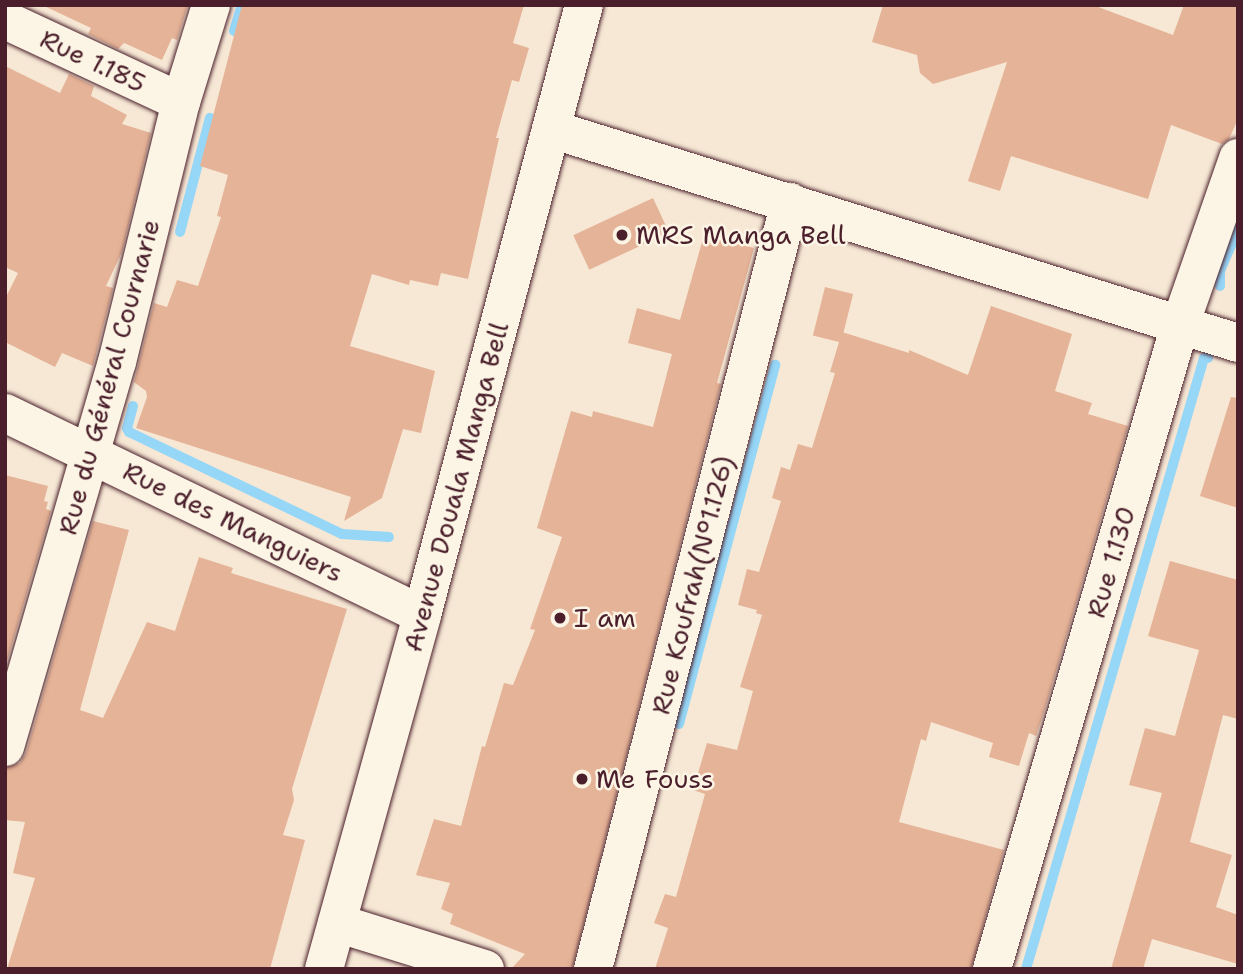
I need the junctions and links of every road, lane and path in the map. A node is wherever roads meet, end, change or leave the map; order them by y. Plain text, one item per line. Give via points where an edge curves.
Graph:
1 (211, 5) edge
2 (584, 5) edge
3 (5, 20) edge
4 (181, 102) junction
5 (551, 129) junction
6 (1238, 158) edge
7 (790, 202) junction
8 (1181, 325) junction
9 (1238, 343) edge
10 (5, 412) edge
11 (89, 452) junction
12 (422, 615) junction
13 (5, 747) edge
14 (337, 923) junction
15 (324, 969) edge
16 (485, 969) edge
17 (593, 969) edge
18 (992, 969) edge

1 - 4 street, Rue du Général Cournarie
2 - 5 street, Avenue Douala Manga Bell
3 - 4 street, Rue 1.185
4 - 11 street, Rue du Général Cournarie via 117,362
5 - 7 street
5 - 12 street, Avenue Douala Manga Bell
6 - 8 street, Rue 1.130
7 - 8 street
7 - 17 street, Rue Koufrah(N°1.126)
8 - 9 street
8 - 18 street, Rue 1.130
10 - 11 street, Rue des Manguiers
11 - 12 street, Rue des Manguiers
11 - 13 street, Rue du Général Cournarie
12 - 14 street, Avenue Douala Manga Bell
14 - 15 street, Avenue Douala Manga Bell
14 - 16 street

